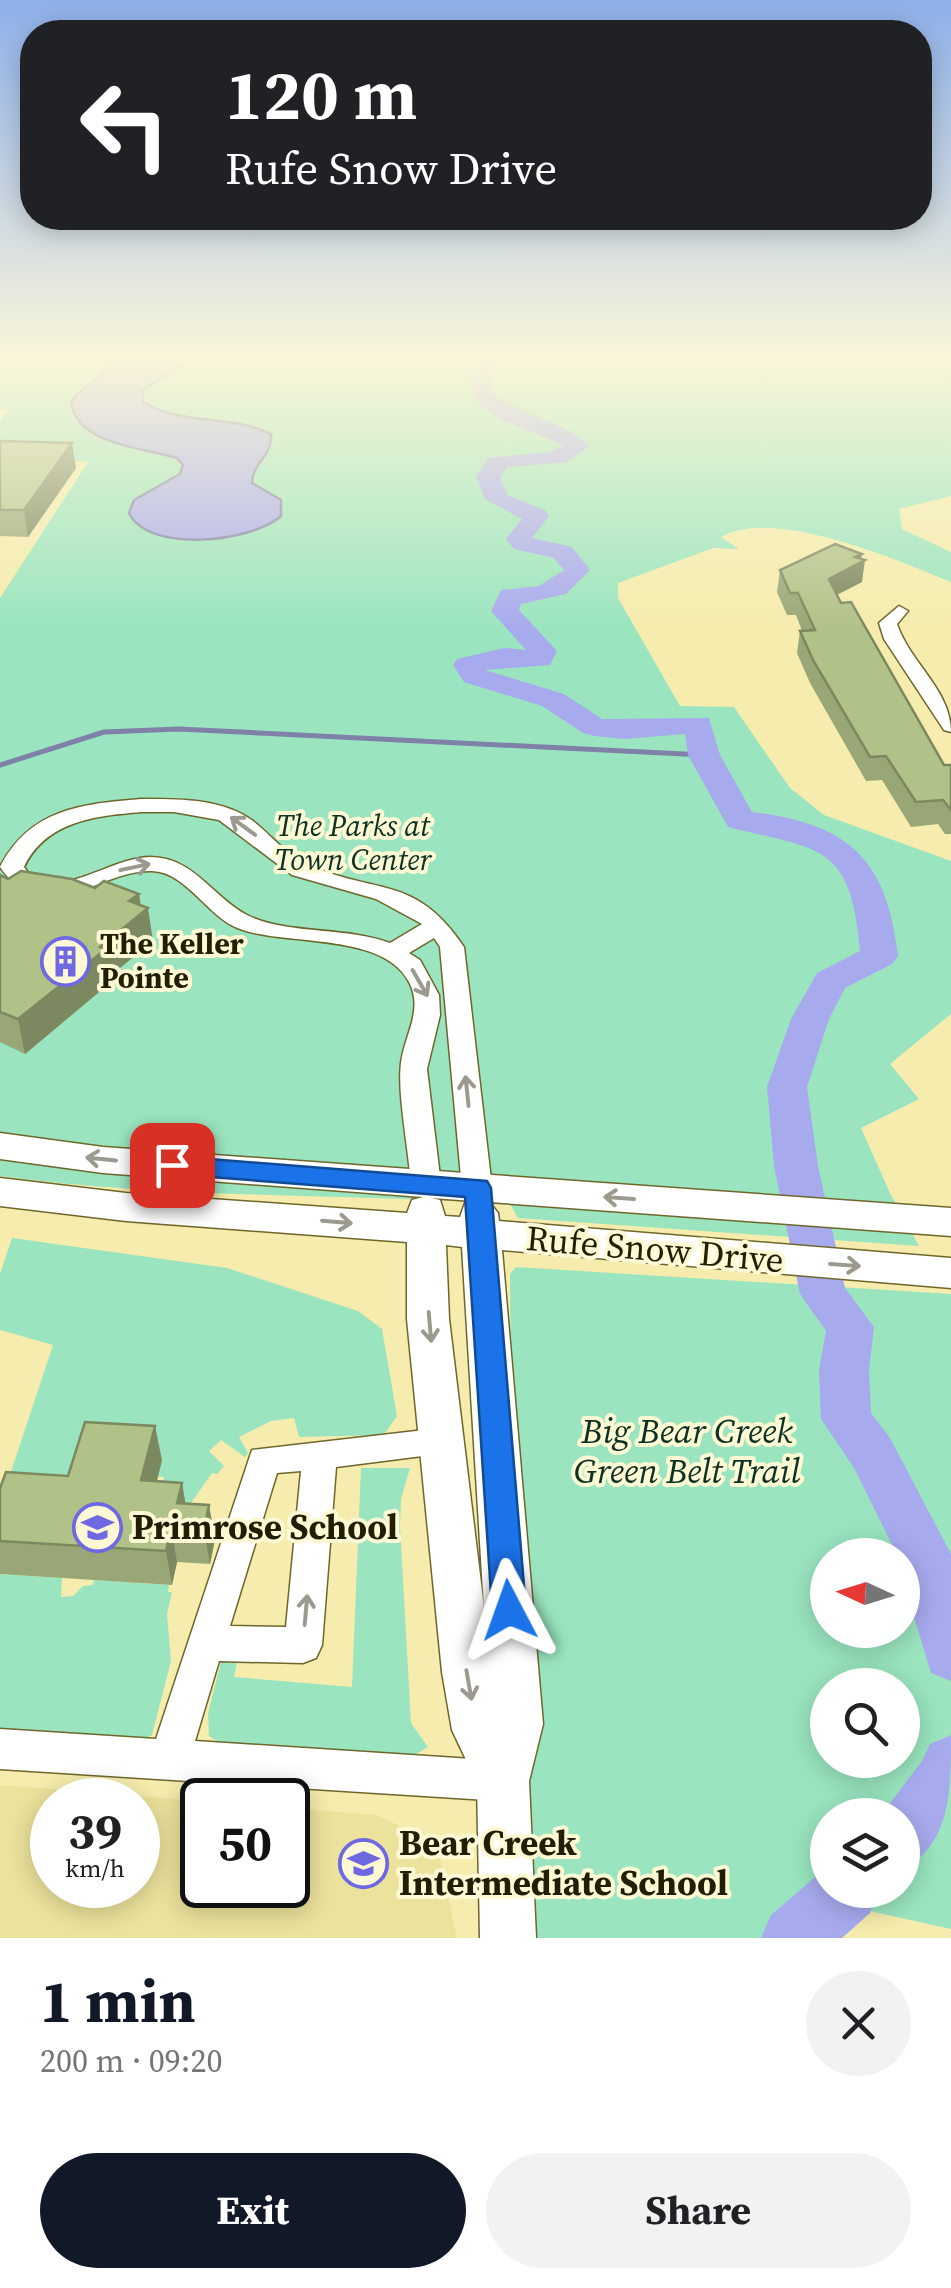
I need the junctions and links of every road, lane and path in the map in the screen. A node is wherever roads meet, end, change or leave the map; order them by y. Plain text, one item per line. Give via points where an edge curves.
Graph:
1 (899, 611) dead end
2 (940, 693) edge
3 (951, 726) edge
4 (438, 925) junction
5 (390, 953) junction
6 (0, 1146) edge
7 (477, 1188) junction
8 (0, 1192) edge
9 (426, 1208) junction
10 (951, 1222) edge
11 (480, 1234) junction
12 (951, 1273) edge
13 (442, 1442) junction
14 (320, 1455) junction
15 (206, 1643) junction
16 (0, 1749) edge
17 (169, 1760) junction
18 (503, 1782) junction
19 (508, 1938) edge

1 - 2 street via 888,623 893,639
2 - 3 street
4 - 5 street
4 -> 5 street via 397,896 300,870 240,821 191,807 95,810 48,828 14,858 12,867 24,883 55,889 94,884 140,865 167,865 192,879 220,910 248,924 339,937
7 -> 4 street via 454,955
5 -> 9 street via 422,980 428,999 426,1032 413,1066
9 -> 6 main road, Rufe Snow Drive
7 - 9 main road, Rufe Snow Drive
10 -> 7 main road, Rufe Snow Drive
7 - 11 main road
8 -> 9 main road, Rufe Snow Drive via 126,1208
9 - 11 main road, Rufe Snow Drive
9 -> 13 main road via 428,1319
11 -> 12 main road, Rufe Snow Drive
11 - 18 main road via 518,1724
13 - 14 street
13 -> 18 main road via 467,1672 478,1730
14 - 15 street via 264,1460
15 -> 14 street via 304,1645
15 - 17 street
16 - 17 street
17 - 18 street
18 - 19 main road

